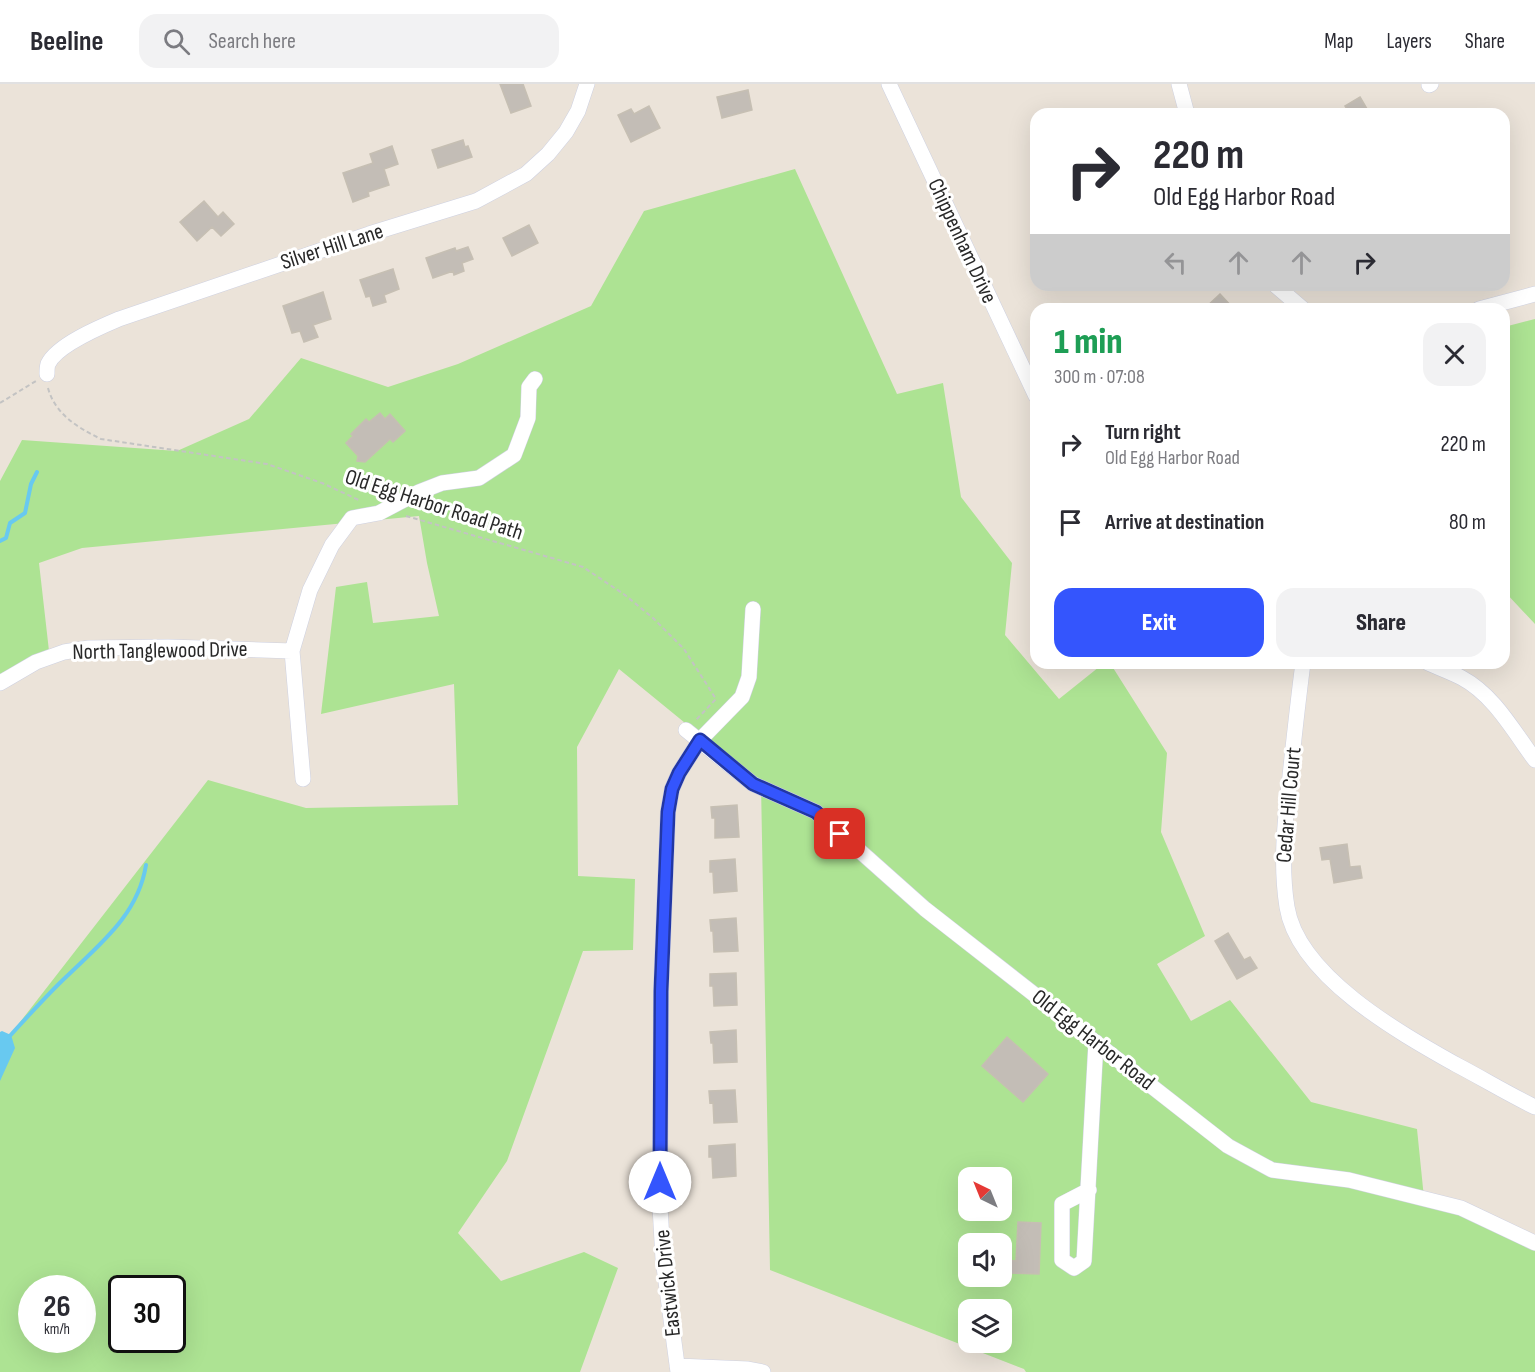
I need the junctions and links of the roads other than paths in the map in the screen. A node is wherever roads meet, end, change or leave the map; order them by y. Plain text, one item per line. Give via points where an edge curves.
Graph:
1 (587, 84) edge
2 (889, 84) edge
3 (1179, 84) edge
4 (1185, 108) edge
5 (1282, 291) edge
6 (1535, 294) edge
7 (1296, 303) edge
8 (1501, 303) edge
9 (47, 374) road end
10 (535, 379) dead end
11 (1030, 383) edge
12 (753, 609) dead end
13 (292, 651) junction
14 (1302, 669) edge
15 (1442, 669) edge
16 (0, 683) edge
17 (686, 730) road end
18 (700, 740) junction
19 (1535, 760) edge
20 (303, 779) dead end
21 (1096, 1042) junction
22 (1535, 1107) edge
23 (1089, 1190) dead end
24 (1535, 1243) edge
25 (678, 1369) edge
26 (763, 1372) edge

1 - 9 street, Silver Hill Lane via 578,111 548,154 526,174 486,196 118,319 81,336 60,352 48,364
2 - 11 street, Chippenham Drive
3 - 4 street
5 - 7 street
6 - 8 street
10 - 13 street via 529,387 528,417 514,455 479,478 442,483 386,510 352,518 332,545 310,590
12 - 18 street, Eastwick Drive via 750,677 742,696
13 - 16 street, North Tanglewood Drive via 89,648 36,662
13 - 20 street
14 - 22 street, Cedar Hill Court via 1282,858 1287,909 1295,932 1332,980 1367,1011
15 - 19 street via 1481,692
17 - 18 street, Old Egg Harbor Road
18 - 21 street, Old Egg Harbor Road via 753,784 816,812 925,909
18 - 25 street, Eastwick Drive via 672,789 667,823 661,991 660,1206
21 - 23 street
21 - 24 street, Old Egg Harbor Road via 1228,1146 1272,1170 1349,1180 1461,1208
25 - 26 street

